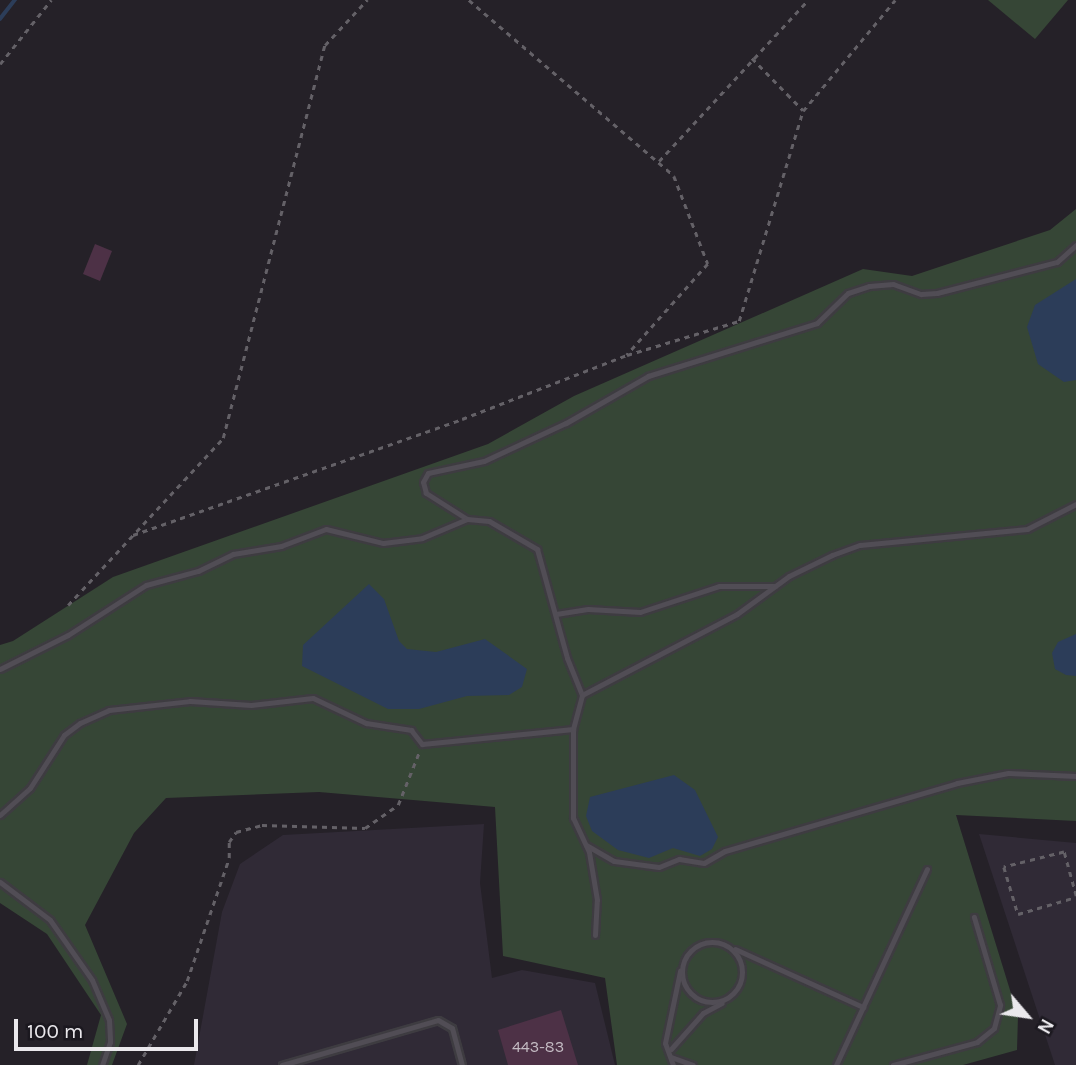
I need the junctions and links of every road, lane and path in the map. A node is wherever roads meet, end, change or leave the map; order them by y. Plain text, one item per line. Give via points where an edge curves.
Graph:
1 (51, 0) edge
2 (367, 0) edge
3 (469, 0) edge
4 (807, 0) edge
5 (894, 0) edge
6 (751, 58) junction
7 (0, 64) edge
8 (803, 111) junction
9 (659, 161) junction
10 (1076, 245) edge
11 (627, 355) junction
12 (1076, 504) edge
13 (467, 519) junction
14 (133, 535) junction
15 (776, 586) junction
16 (68, 605) dead end
17 (556, 614) junction
18 (0, 669) edge
19 (582, 695) junction
20 (573, 729) junction
21 (422, 744) junction
22 (1076, 776) edge
23 (0, 815) edge
24 (583, 844) junction
25 (928, 869) dead end
26 (0, 882) edge
27 (1076, 896) edge
28 (974, 918) dead end
29 (595, 935) dead end
30 (730, 947) junction
31 (682, 966) junction
32 (727, 999) junction
33 (863, 1007) junction
34 (671, 1049) junction
35 (671, 1058) junction
36 (102, 1065) edge
37 (138, 1065) edge
38 (282, 1065) edge
39 (462, 1065) edge
40 (673, 1065) edge
41 (693, 1065) edge
42 (836, 1065) edge
43 (893, 1065) edge

1 - 7 path
2 - 14 path via 325,45 223,438
3 - 9 path
4 - 6 path
5 - 8 path
6 - 8 path
6 - 9 path
8 - 11 path via 739,321
9 - 11 path via 674,176 708,264
10 - 13 lane via 1057,262 937,293 921,294 893,284 848,293 817,323 648,376 566,423 484,461 428,473 426,493
11 - 14 path via 462,419
12 - 15 lane via 1027,529 859,545
13 - 17 lane via 489,521 537,549
13 - 18 lane via 422,537 383,543 326,529 281,546 233,554 198,571 145,585 68,635
14 - 16 path
15 - 17 lane via 719,586 640,612 588,609
15 - 19 lane via 737,614
17 - 19 lane
19 - 20 lane
20 - 21 lane
20 - 24 lane via 573,818
21 - 23 lane via 411,730 366,723 313,698 251,705 190,701 109,710 65,735 30,788
21 - 37 path via 398,805 365,828 262,825 236,832 229,842 229,858 187,981
22 - 24 lane via 1008,773 957,783 725,851 704,863 679,859 659,867 614,861
24 - 29 lane via 597,900
25 - 33 lane
26 - 36 lane via 50,920 92,980 110,1020 110,1042
27 - 27 path via 1065,852 1004,867 1018,914
28 - 43 lane via 1000,1005 994,1028 977,1042
30 - 31 lane via 701,944
30 - 32 lane via 743,975
30 - 33 lane
31 - 32 lane via 685,986 698,1000
31 - 34 lane via 665,1044
32 - 34 lane via 703,1013
33 - 42 lane
34 - 35 lane
35 - 40 lane
35 - 41 lane
38 - 39 lane via 438,1020 452,1028

